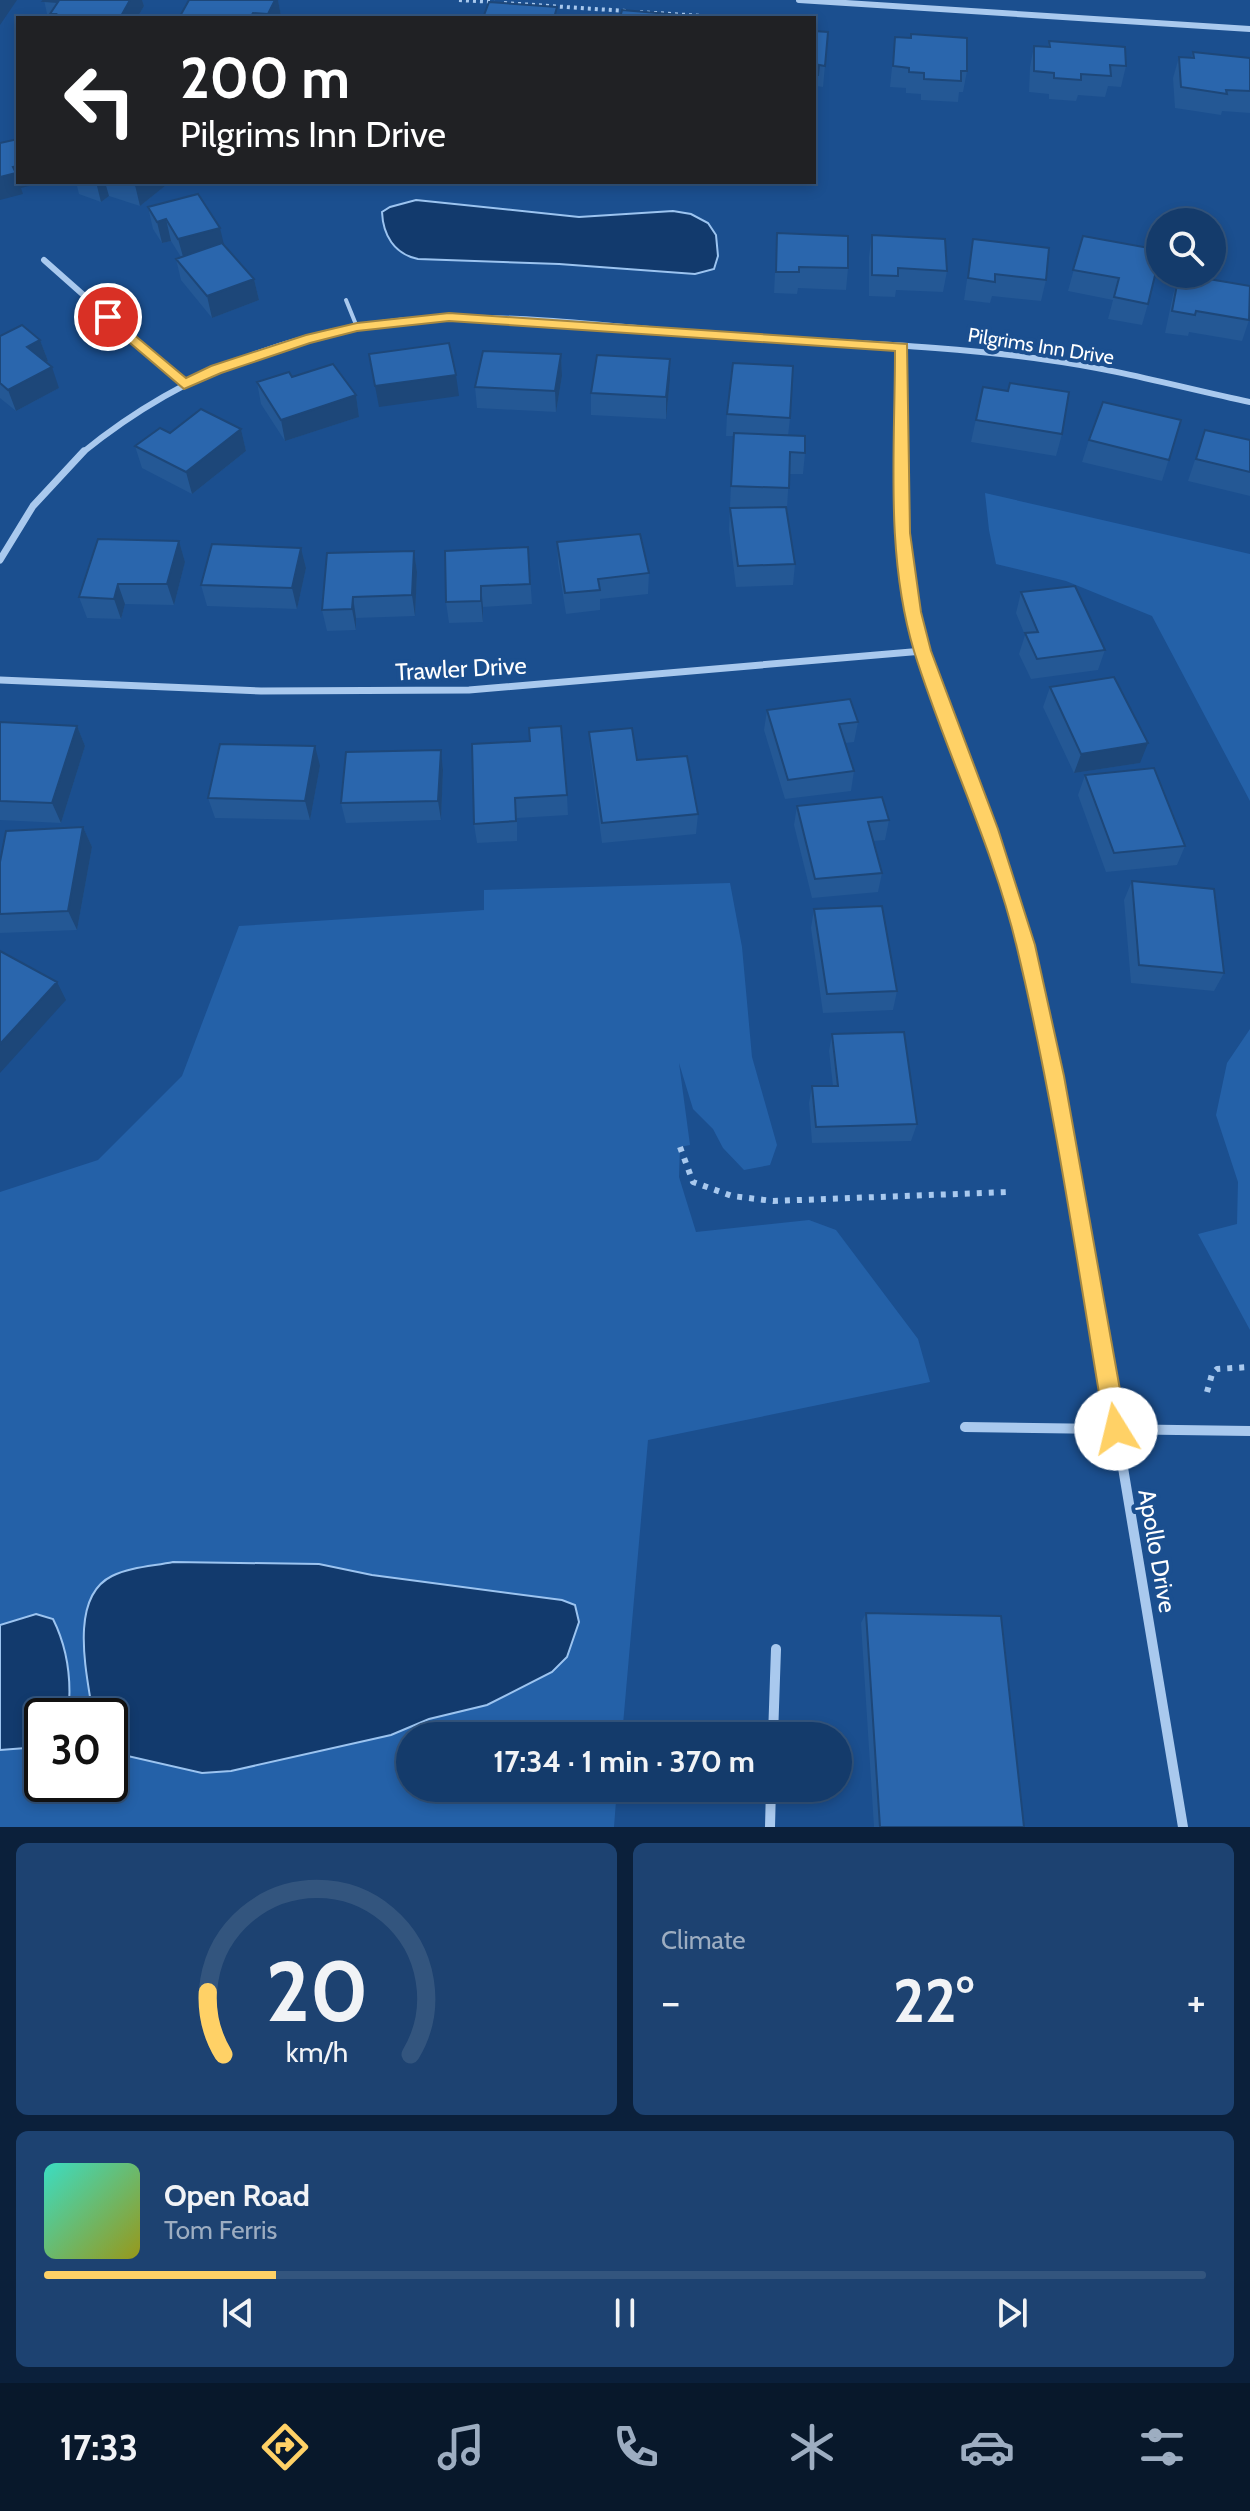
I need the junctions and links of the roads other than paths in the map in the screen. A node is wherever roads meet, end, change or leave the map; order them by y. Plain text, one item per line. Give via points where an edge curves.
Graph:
1 (799, 0) edge
2 (1250, 29) edge
3 (44, 260) dead end
4 (346, 300) dead end
5 (357, 327) junction
6 (902, 347) junction
7 (184, 384) junction
8 (1250, 402) edge
9 (0, 560) edge
10 (923, 651) junction
11 (0, 680) edge
12 (965, 1427) dead end
13 (1116, 1429) junction
14 (1250, 1431) edge
15 (776, 1649) dead end
16 (773, 1722) edge
17 (771, 1802) edge
18 (770, 1827) edge
19 (1183, 1827) edge

1 - 2 street
3 - 7 street
4 - 5 lane
5 - 6 street, Pilgrims Inn Drive via 472,318
5 - 7 street, Pilgrims Inn Drive via 276,348
6 - 8 street, Pilgrims Inn Drive via 1051,360
6 - 10 street, Apollo Drive via 902,533
7 - 9 street, Pilgrims Inn Drive via 129,415 76,455 21,520
10 - 11 street, Trawler Drive via 469,690 277,691
10 - 13 street, Apollo Drive via 1026,945 1067,1143
12 - 13 street
13 - 14 street
13 - 19 street, Apollo Drive
15 - 16 street
17 - 18 street

